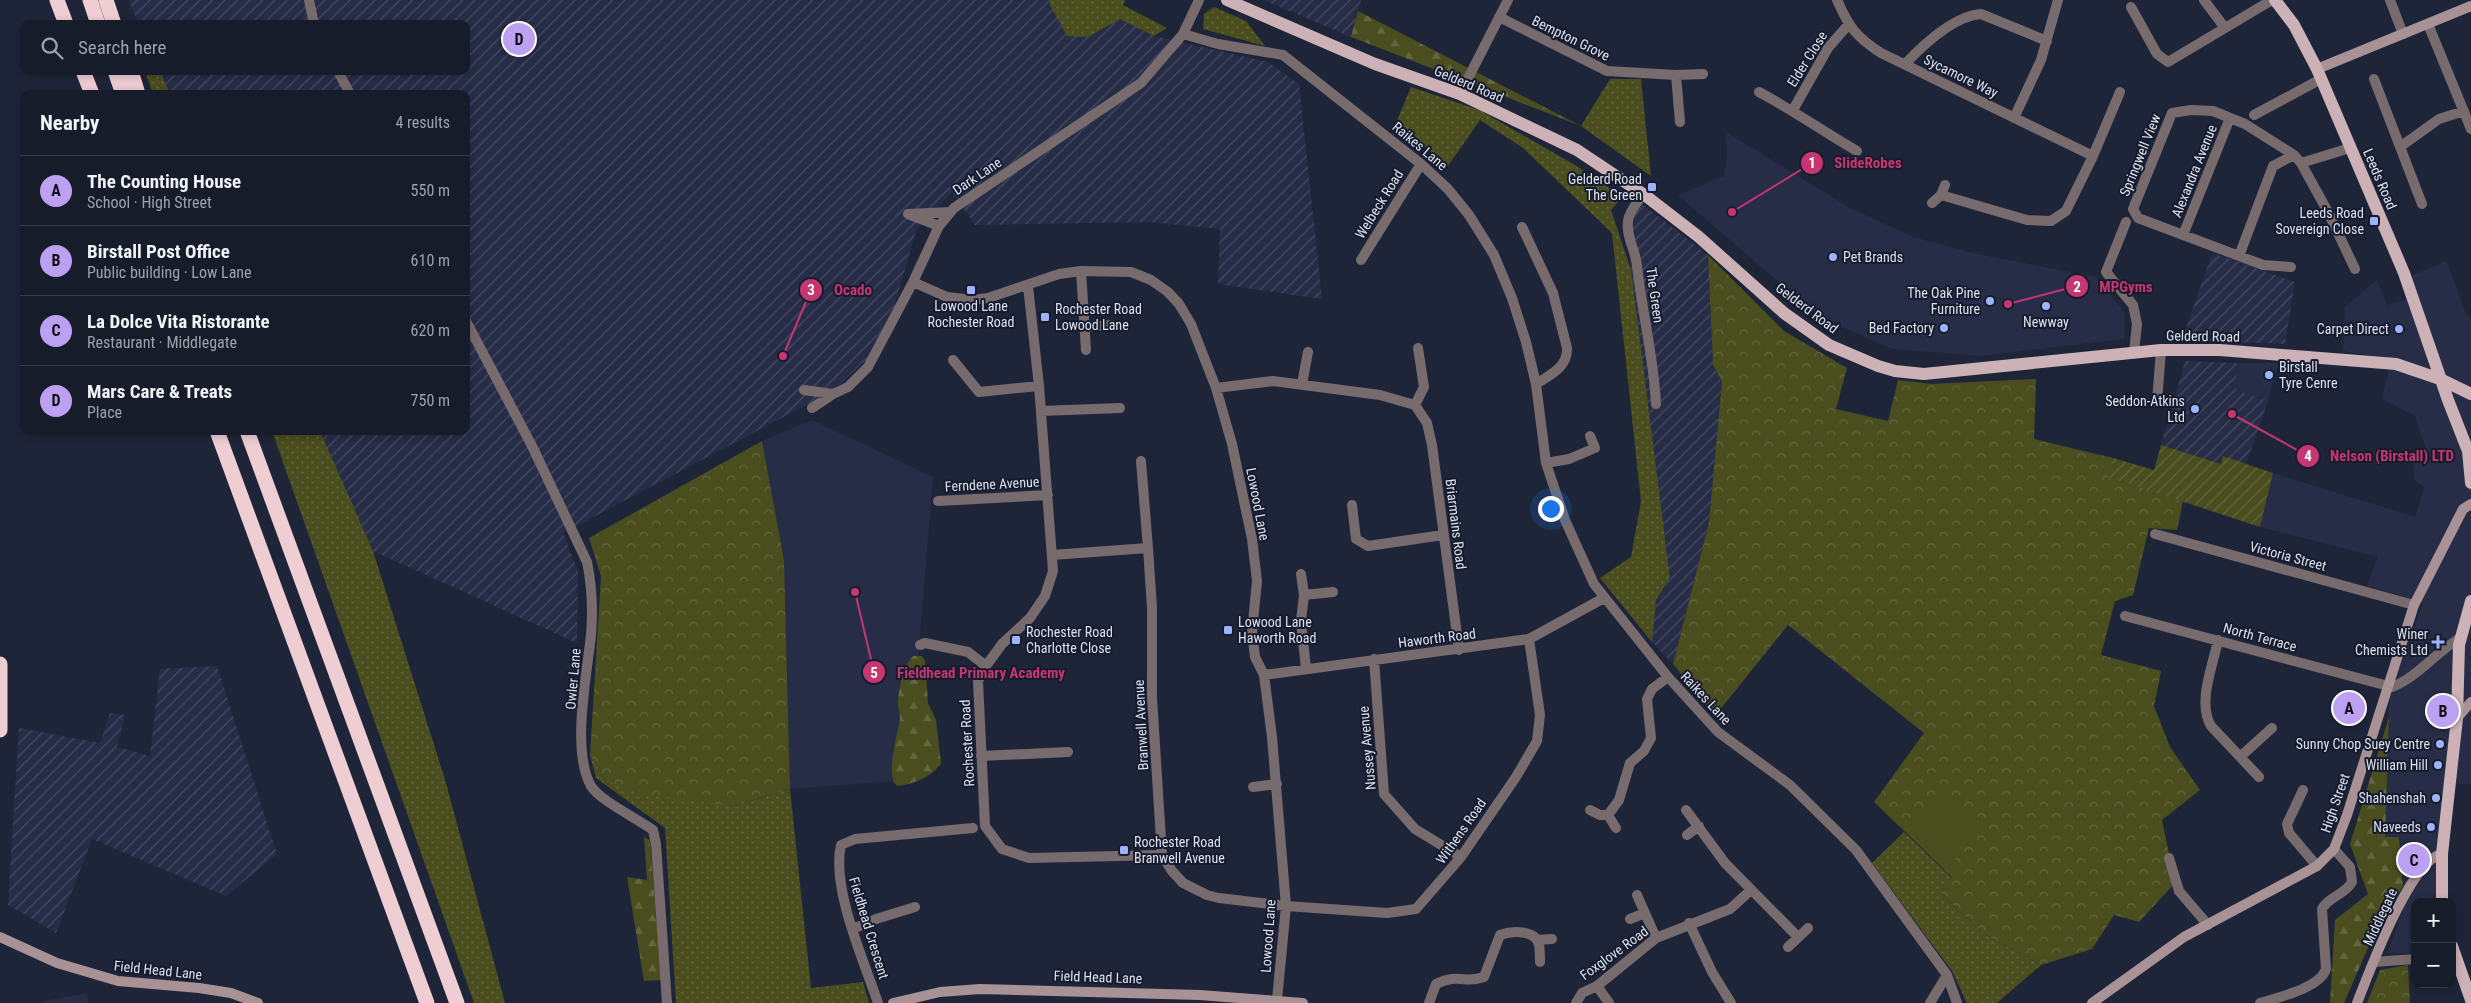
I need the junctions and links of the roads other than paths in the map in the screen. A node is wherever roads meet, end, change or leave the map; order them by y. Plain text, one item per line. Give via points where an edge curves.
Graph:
1 (57, 0) edge
2 (90, 0) edge
3 (106, 0) edge
4 (310, 0) edge
5 (1199, 0) edge
6 (1227, 0) edge
7 (1508, 0) edge
8 (1837, 0) edge
9 (2058, 0) edge
10 (2204, 0) edge
11 (2273, 0) edge
12 (2390, 0) edge
13 (2471, 6) edge
14 (2131, 7) dead end
15 (1500, 17) junction
16 (64, 20) edge
17 (97, 20) edge
18 (113, 20) edge
19 (313, 20) edge
20 (2428, 24) junction
21 (1848, 25) junction
22 (2225, 28) junction
23 (1183, 34) junction
24 (2403, 34) junction
25 (2047, 40) junction
26 (1905, 64) junction
27 (1703, 74) dead end
28 (2319, 74) junction
29 (85, 75) edge
30 (116, 75) edge
31 (132, 75) edge
32 (340, 75) edge
33 (1676, 75) junction
34 (2374, 80) dead end
35 (90, 90) edge
36 (122, 90) edge
37 (137, 90) edge
38 (348, 90) edge
39 (1759, 92) dead end
40 (2120, 92) dead end
41 (1460, 94) junction
42 (1793, 110) junction
43 (2464, 111) junction
44 (2254, 115) dead end
45 (2014, 118) junction
46 (2230, 118) junction
47 (1680, 122) dead end
48 (2471, 130) edge
49 (2400, 147) junction
50 (2350, 148) junction
51 (1857, 151) dead end
52 (2093, 156) junction
53 (2298, 159) junction
54 (1421, 164) junction
55 (1945, 185) dead end
56 (1643, 194) junction
57 (1941, 195) junction
58 (1932, 203) dead end
59 (2422, 204) dead end
60 (951, 212) junction
61 (2126, 222) dead end
62 (939, 226) junction
63 (1522, 227) dead end
64 (2183, 235) junction
65 (2239, 256) junction
66 (1361, 260) dead end
67 (2291, 268) dead end
68 (2356, 269) dead end
69 (1081, 271) junction
70 (914, 282) junction
71 (1028, 286) junction
72 (1112, 325) dead end
73 (1084, 327) junction
74 (470, 330) edge
75 (1418, 348) dead end
76 (1086, 350) dead end
77 (2161, 350) junction
78 (1308, 352) dead end
79 (2134, 352) junction
80 (953, 360) dead end
81 (2440, 379) junction
82 (1302, 384) junction
83 (1536, 384) junction
84 (1039, 386) junction
85 (1216, 388) junction
86 (804, 390) dead end
87 (833, 394) junction
88 (2471, 394) edge
89 (2157, 402) dead end
90 (1656, 404) dead end
91 (1415, 405) junction
92 (812, 408) dead end
93 (1120, 408) dead end
94 (1041, 411) junction
95 (218, 435) edge
96 (248, 435) edge
97 (1590, 436) dead end
98 (1141, 461) dead end
99 (1546, 462) junction
100 (2471, 483) edge
101 (1048, 495) junction
102 (938, 500) dead end
103 (2471, 504) edge
104 (1352, 505) dead end
105 (2154, 534) dead end
106 (1443, 535) junction
107 (1148, 548) junction
108 (1052, 555) junction
109 (1301, 574) dead end
110 (1333, 592) dead end
111 (1304, 595) junction
112 (1604, 598) junction
113 (2471, 601) edge
114 (2414, 605) junction
115 (2125, 616) dead end
116 (2460, 638) junction
117 (1529, 639) junction
118 (2218, 640) junction
119 (920, 645) dead end
120 (1460, 650) junction
121 (1374, 659) junction
122 (0, 664) edge
123 (986, 666) junction
124 (1306, 669) junction
125 (1264, 675) junction
126 (1668, 677) junction
127 (2388, 686) junction
128 (2471, 702) edge
129 (2456, 718) junction
130 (2272, 728) dead end
131 (0, 730) edge
132 (1068, 752) dead end
133 (981, 756) junction
134 (2241, 756) junction
135 (2259, 777) dead end
136 (1277, 784) junction
137 (1253, 787) dead end
138 (2303, 790) dead end
139 (1590, 810) dead end
140 (1686, 810) dead end
141 (1608, 815) junction
142 (1699, 826) junction
143 (974, 828) dead end
144 (1616, 828) dead end
145 (1687, 835) dead end
146 (2334, 849) junction
147 (2442, 854) junction
148 (1162, 855) junction
149 (1461, 857) junction
150 (2169, 858) dead end
151 (2317, 866) junction
152 (1751, 890) junction
153 (1637, 894) dead end
154 (2442, 898) edge
155 (1286, 906) junction
156 (915, 907) dead end
157 (1645, 913) junction
158 (1630, 919) dead end
159 (1689, 923) junction
160 (2208, 925) junction
161 (1808, 928) dead end
162 (853, 929) junction
163 (0, 937) edge
164 (1798, 937) junction
165 (1656, 938) junction
166 (1552, 939) dead end
167 (1537, 940) junction
168 (1788, 947) dead end
169 (2411, 959) edge
170 (2456, 960) edge
171 (1540, 962) dead end
172 (2374, 962) junction
173 (1947, 975) junction
174 (1597, 986) junction
175 (1277, 1000) junction
176 (2471, 1000) edge
177 (258, 1003) edge
178 (428, 1003) edge
179 (457, 1003) edge
180 (667, 1003) edge
181 (878, 1003) edge
182 (893, 1003) edge
183 (1303, 1003) edge
184 (1429, 1003) edge
185 (1576, 1003) edge
186 (1609, 1003) edge
187 (1731, 1003) edge
188 (1930, 1003) edge
189 (1957, 1003) edge
190 (2092, 1003) edge
191 (2260, 1003) edge
192 (2357, 1003) edge

1 - 16 highway
2 - 17 highway
3 - 18 highway
4 - 19 street
5 - 23 street, Dark Lane
6 - 41 main road, Gelderd Road via 1375,64
7 - 15 street
8 - 21 street, Sycamore Way
9 - 25 street
10 - 22 street
11 - 22 street
11 - 28 main road, Leeds Road via 2294,25
12 - 24 street
13 - 20 main road
14 - 22 street via 2157,54 2168,62
15 - 33 street, Bempton Grove via 1607,71
15 - 41 street
20 - 24 main road
20 - 43 street
21 - 26 street, Sycamore Way via 1862,40
21 - 42 street, Elder Close via 1828,48
23 - 54 street, Raikes Lane via 1218,44 1283,55
23 - 60 street, Dark Lane via 1140,83
24 - 28 main road
25 - 26 street via 1988,16 1973,14 1934,38
25 - 45 street
26 - 45 street, Sycamore Way
27 - 33 street, Bempton Grove
28 - 44 street
28 - 50 main road, Leeds Road
29 - 35 highway
30 - 36 highway
31 - 37 highway
32 - 38 street
33 - 47 street
34 - 49 street
39 - 42 street, Elder Close
40 - 52 street
41 - 56 main road, Gelderd Road via 1577,150
42 - 51 street, Elder Close
43 - 48 street
43 - 49 street via 2439,119
45 - 52 street, Sycamore Way
46 - 53 street, Springwell View via 2245,124
46 - 64 street, Alexandra Avenue
46 - 64 street, Springwell View via 2213,111 2172,112 2134,209 2138,218
49 - 59 street
50 - 53 street
50 - 81 main road, Leeds Road via 2404,272
52 - 57 street via 2066,211 2051,220 2027,220
53 - 65 street via 2273,166
53 - 68 street
54 - 66 street, Welbeck Road
54 - 83 street, Raikes Lane via 1448,189 1479,228 1494,255 1512,298
55 - 57 street
56 - 79 main road, Gelderd Road via 1699,237 1792,318 1829,345 1878,366 1924,374
56 - 90 street, The Green via 1628,220 1628,232 1637,264
57 - 58 street
60 - 62 street, Dark Lane
60 - 62 street via 908,214
61 - 79 street via 2106,272 2134,305 2137,324
62 - 70 street, Dark Lane
63 - 83 street via 1553,293 1567,348 1563,364
64 - 65 street, Springwell View
65 - 67 street, Springwell View via 2263,265
69 - 71 street, Lowood Lane via 1059,274
69 - 73 street
69 - 85 street, Lowood Lane via 1131,272 1168,292 1191,324
70 - 71 street, Lowood Lane via 947,296 972,300
70 - 87 street, Dark Lane via 868,367 848,387
71 - 84 street, Rochester Road
72 - 73 street
73 - 76 street
74 - 180 street, Owler Lane via 532,446 587,562 591,581 591,632 583,706 582,759 591,787 652,830 657,854
75 - 91 street via 1424,386
77 - 79 main road, Gelderd Road
77 - 81 main road, Gelderd Road via 2220,350 2396,364
77 - 89 street
78 - 82 street
80 - 84 street via 979,392
81 - 88 main road, Gelderd Road
81 - 100 main road, Leeds Road via 2468,451
82 - 85 street via 1259,381
82 - 91 street via 1380,395
83 - 99 street, Raikes Lane
84 - 94 street, Rochester Road
85 - 125 street, Lowood Lane via 1232,444 1252,539 1257,581 1252,632 1255,657
86 - 87 street
87 - 92 street, Dark Lane
91 - 106 street, Briarmains Road via 1427,423 1432,445
93 - 94 street
94 - 101 street, Rochester Road
95 - 178 highway
96 - 179 highway
97 - 99 street via 1595,448 1569,459
98 - 107 street, Branwell Avenue
99 - 112 street, Raikes Lane via 1566,520 1594,584
101 - 102 street, Ferndene Avenue
101 - 108 street, Rochester Road
103 - 114 main road, High Street via 2463,509
104 - 106 street via 1356,539 1368,546
105 - 114 street, Victoria Street
106 - 120 street, Briarmains Road
107 - 108 street
107 - 148 street, Branwell Avenue via 1152,698
108 - 123 street, Rochester Road via 1053,571 1045,596 1030,618 1002,644
109 - 111 street
110 - 111 street
111 - 124 street via 1301,621
112 - 117 street, Haworth Road
112 - 126 street, Raikes Lane
113 - 116 main road
114 - 127 main road, High Street
115 - 118 street, North Terrace
116 - 127 street via 2444,647 2420,670 2394,686
116 - 129 main road
117 - 120 street, Haworth Road
117 - 149 street, Withens Road via 1540,715 1536,741 1516,777
118 - 127 street, North Terrace
118 - 134 street via 2205,701 2206,717
119 - 123 street via 925,643 968,652
120 - 121 street, Haworth Road
121 - 124 street, Haworth Road
121 - 149 street, Nussey Avenue via 1384,794 1415,829
122 - 131 highway
123 - 133 street, Rochester Road via 978,681
124 - 125 street, Haworth Road
125 - 136 street, Lowood Lane
126 - 141 street via 1652,689 1646,699 1651,738 1644,751 1630,763 1619,800
126 - 173 street, Raikes Lane via 1718,732 1790,784 1856,850
127 - 146 main road, High Street
128 - 129 main road
129 - 147 main road
130 - 134 street
132 - 133 street
133 - 148 street, Rochester Road via 985,826 1002,849 1029,858
134 - 135 street
136 - 137 street
136 - 155 street, Lowood Lane
138 - 151 street via 2287,824 2289,833
139 - 141 street
140 - 142 street
141 - 144 street
142 - 145 street
142 - 152 street
143 - 162 street, Fieldhead Crescent via 854,839 841,845 839,877
146 - 151 main road, High Street
146 - 191 street via 2350,867 2352,882 2346,891 2325,903 2322,909 2324,975 2314,984
147 - 154 main road
147 - 172 main road, Middlegate via 2436,855 2417,874
148 - 155 street via 1183,883 1207,895
149 - 155 street, Withens Road via 1416,909 1387,913
150 - 160 street via 2179,891
151 - 160 main road, High Street
152 - 159 street, Foxglove Road via 1730,909
152 - 164 street
153 - 157 street
155 - 175 street, Lowood Lane
156 - 162 street
157 - 158 street
157 - 165 street
159 - 165 street, Foxglove Road
159 - 187 street
160 - 190 main road, High Street via 2184,937
161 - 164 street
162 - 181 street, Fieldhead Crescent
163 - 177 main road, Field Head Lane via 57,963 118,981 215,990
164 - 168 street
165 - 174 street, Foxglove Road
166 - 167 street
167 - 171 street
167 - 184 street via 1529,934 1514,931 1500,935 1484,977 1474,980 1457,977 1436,984
169 - 172 street
170 - 176 main road
172 - 192 main road, Middlegate
173 - 188 street
173 - 189 street, Raikes Lane
174 - 185 street, Foxglove Road via 1582,992
174 - 186 street
175 - 182 main road, Field Head Lane via 980,988 940,992
175 - 183 main road, Field Head Lane

